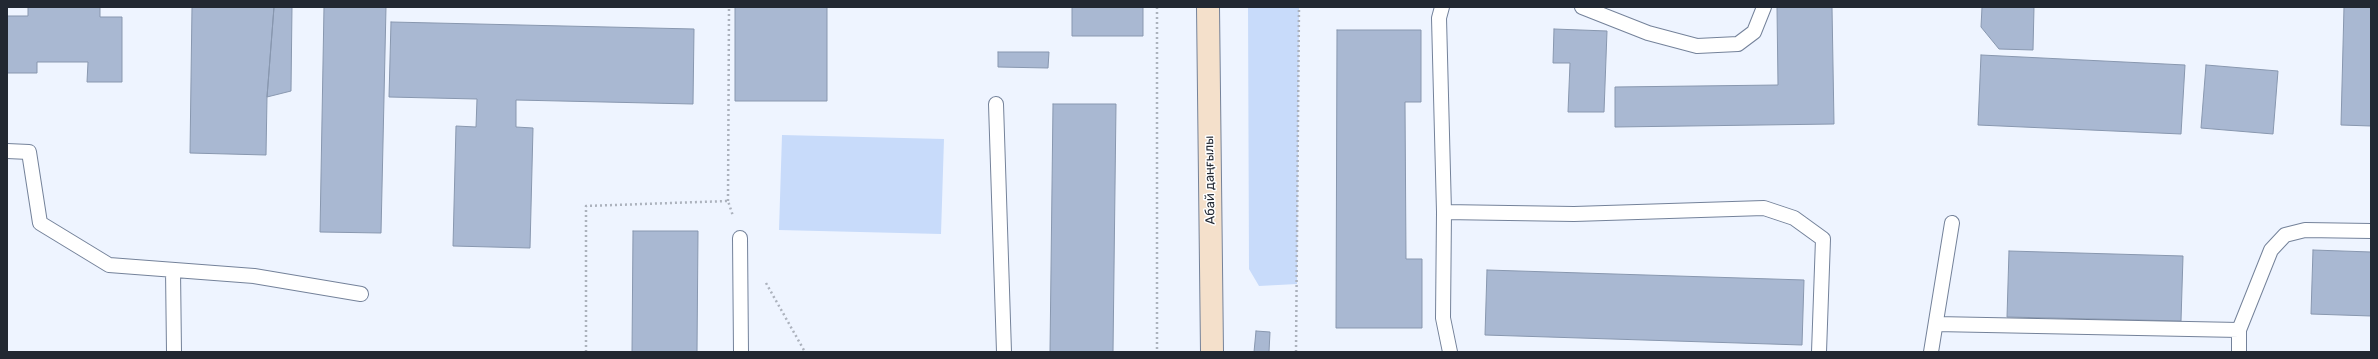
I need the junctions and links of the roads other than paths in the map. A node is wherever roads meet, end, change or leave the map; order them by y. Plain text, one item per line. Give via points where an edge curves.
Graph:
1 (1208, 7) edge
2 (1442, 7) edge
3 (1582, 7) edge
4 (1764, 7) edge
5 (996, 104) dead end
6 (7, 151) edge
7 (1444, 212) junction
8 (1952, 223) dead end
9 (2371, 231) edge
10 (740, 238) road end
11 (173, 270) junction
12 (361, 294) dead end
13 (1936, 324) junction
14 (2239, 330) junction
15 (174, 352) edge
16 (741, 352) edge
17 (1004, 352) edge
18 (1212, 352) edge
19 (1450, 352) edge
20 (1819, 352) edge
21 (1931, 352) edge
22 (2239, 352) edge

1 - 18 main road, Абай даңғылы
2 - 7 lane via 1439,18
3 - 4 lane via 1648,33 1697,46 1738,44 1754,32
5 - 17 lane
6 - 11 lane via 29,152 40,223 109,265
7 - 19 lane via 1442,318
7 - 20 lane via 1574,214 1764,208 1794,218 1822,239
8 - 13 lane
9 - 14 lane via 2305,230 2285,236 2271,250
10 - 16 lane
11 - 12 lane via 254,276
11 - 15 lane
13 - 14 lane
13 - 21 lane
14 - 22 lane

